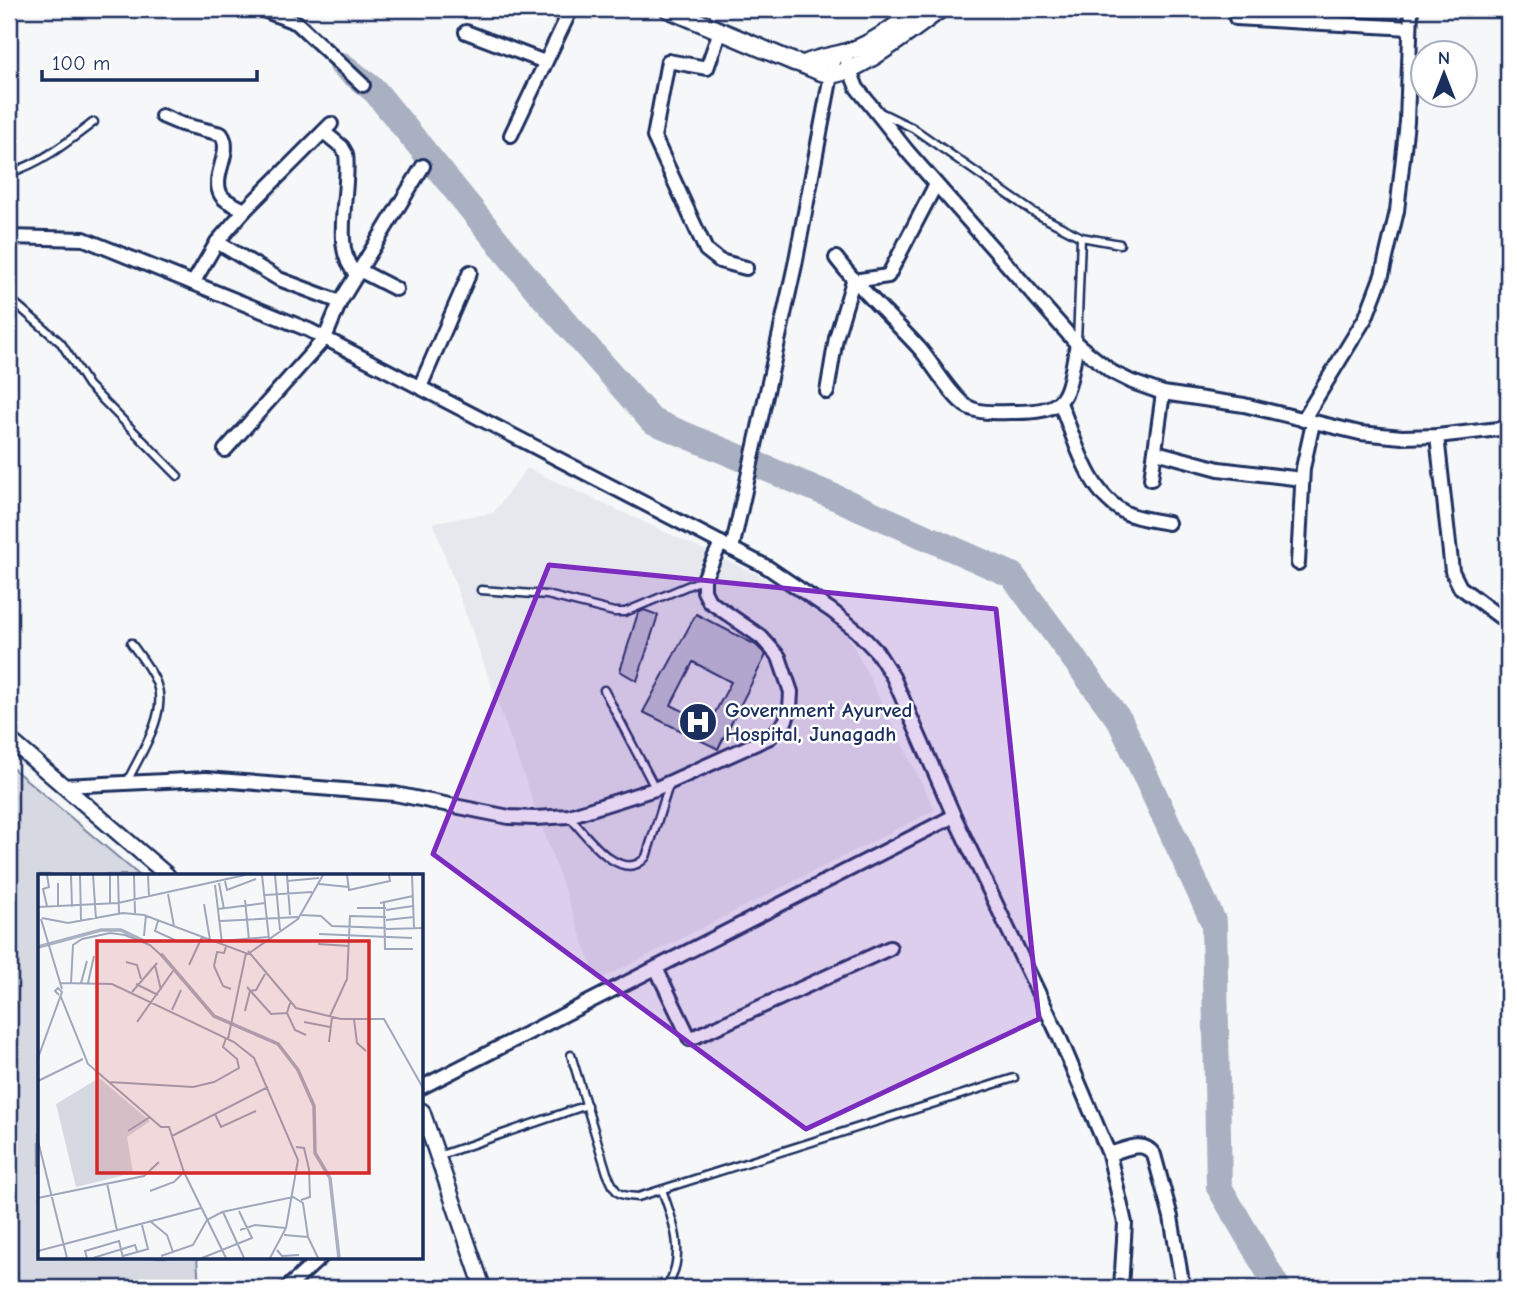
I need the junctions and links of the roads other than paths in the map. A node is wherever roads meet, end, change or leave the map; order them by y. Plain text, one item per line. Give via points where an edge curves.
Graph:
1 (261, 9) edge
2 (570, 9) edge
3 (668, 9) edge
4 (920, 9) edge
5 (941, 9) edge
6 (1411, 9) edge
7 (699, 15) edge
8 (1236, 18) dead end
9 (1410, 27) junction
10 (720, 31) junction
11 (466, 32) dead end
12 (839, 54) junction
13 (545, 62) junction
14 (804, 64) junction
15 (849, 70) junction
16 (831, 75) junction
17 (363, 85) dead end
18 (875, 110) junction
19 (162, 116) dead end
20 (94, 122) dead end
21 (511, 135) dead end
22 (423, 166) dead end
23 (9, 173) edge
24 (936, 184) junction
25 (245, 210) junction
26 (9, 237) edge
27 (1081, 237) junction
28 (217, 242) junction
29 (1120, 244) dead end
30 (836, 258) dead end
31 (746, 268) dead end
32 (358, 272) junction
33 (470, 272) dead end
34 (853, 281) junction
35 (192, 283) junction
36 (396, 289) dead end
37 (9, 298) edge
38 (340, 302) junction
39 (325, 338) junction
40 (1077, 344) junction
41 (420, 387) junction
42 (827, 392) dead end
43 (1163, 393) junction
44 (1060, 403) junction
45 (1308, 422) junction
46 (1508, 428) edge
47 (1437, 436) junction
48 (225, 450) dead end
49 (1156, 452) junction
50 (178, 476) dead end
51 (1302, 479) junction
52 (1151, 480) dead end
53 (1168, 523) dead end
54 (727, 546) junction
55 (1297, 563) dead end
56 (704, 579) junction
57 (481, 590) dead end
58 (1500, 617) dead end
59 (131, 643) dead end
60 (604, 690) dead end
61 (9, 739) edge
62 (671, 781) junction
63 (127, 782) junction
64 (63, 786) junction
65 (655, 789) junction
66 (569, 816) junction
67 (954, 816) junction
68 (166, 874) edge
69 (890, 948) dead end
70 (656, 968) junction
71 (572, 1055) dead end
72 (1014, 1078) dead end
73 (424, 1086) edge
74 (587, 1105) junction
75 (424, 1117) edge
76 (1110, 1154) junction
77 (437, 1157) junction
78 (663, 1190) junction
79 (320, 1258) edge
80 (287, 1288) edge
81 (483, 1288) edge
82 (666, 1288) edge
83 (1121, 1288) edge
84 (1183, 1288) edge

1 - 17 street via 297,23
2 - 13 street
3 - 7 main road
4 - 12 main road via 859,48
5 - 15 main road
6 - 9 street
7 - 10 main road
8 - 9 street
9 - 45 street via 1408,122 1397,211 1382,275 1366,317
10 - 14 main road
10 - 31 street via 707,68 668,61 654,137 706,250 720,261
11 - 13 street
12 - 14 main road
12 - 15 street
12 - 16 street
13 - 21 street
14 - 16 main road
15 - 16 main road
15 - 18 street
16 - 54 street via 795,265
18 - 24 street
18 - 27 lane via 906,124 1033,212
19 - 25 street via 221,134 226,143 219,191
20 - 23 lane via 50,155
22 - 32 street
24 - 34 street via 888,276
24 - 40 street
25 - 28 street
25 - 32 street via 328,128 346,154 344,247 349,267
26 - 35 street via 84,239
27 - 29 lane
27 - 40 lane
28 - 35 street
28 - 38 street via 279,279
30 - 34 street
32 - 36 street
32 - 38 street
33 - 41 street
34 - 42 street via 836,338
34 - 44 street via 971,408 1032,412
35 - 39 street
37 - 50 lane via 61,343 88,385
38 - 39 street
39 - 41 street
39 - 48 street
40 - 43 street via 1112,372
40 - 44 street via 1067,392
41 - 54 street
43 - 45 street via 1244,405
43 - 49 street
44 - 53 street via 1103,496 1126,513
45 - 47 street via 1360,433
45 - 51 street
46 - 47 street
47 - 58 street via 1452,571 1460,587
49 - 51 street via 1219,469
49 - 52 street
51 - 55 street
54 - 56 street
54 - 67 street via 832,611 877,652 893,677
56 - 57 lane via 625,612 547,595
56 - 62 street via 709,601 761,638 779,657 791,692 790,709 771,737
59 - 63 lane via 153,675 161,699 157,718
60 - 65 lane
61 - 64 street
62 - 65 street
62 - 66 lane via 646,857 631,867 603,853
63 - 64 street
63 - 66 street via 206,779 338,789 395,794 509,817
64 - 68 street
65 - 66 street
67 - 70 street
67 - 76 street
69 - 70 street via 690,1039
70 - 73 street
71 - 74 lane
72 - 78 lane
74 - 77 lane
74 - 78 lane via 615,1192 638,1197
75 - 77 street
76 - 83 street via 1125,1223
76 - 84 street via 1139,1145 1154,1155
77 - 81 street
78 - 82 lane via 677,1232 676,1265
79 - 80 street

